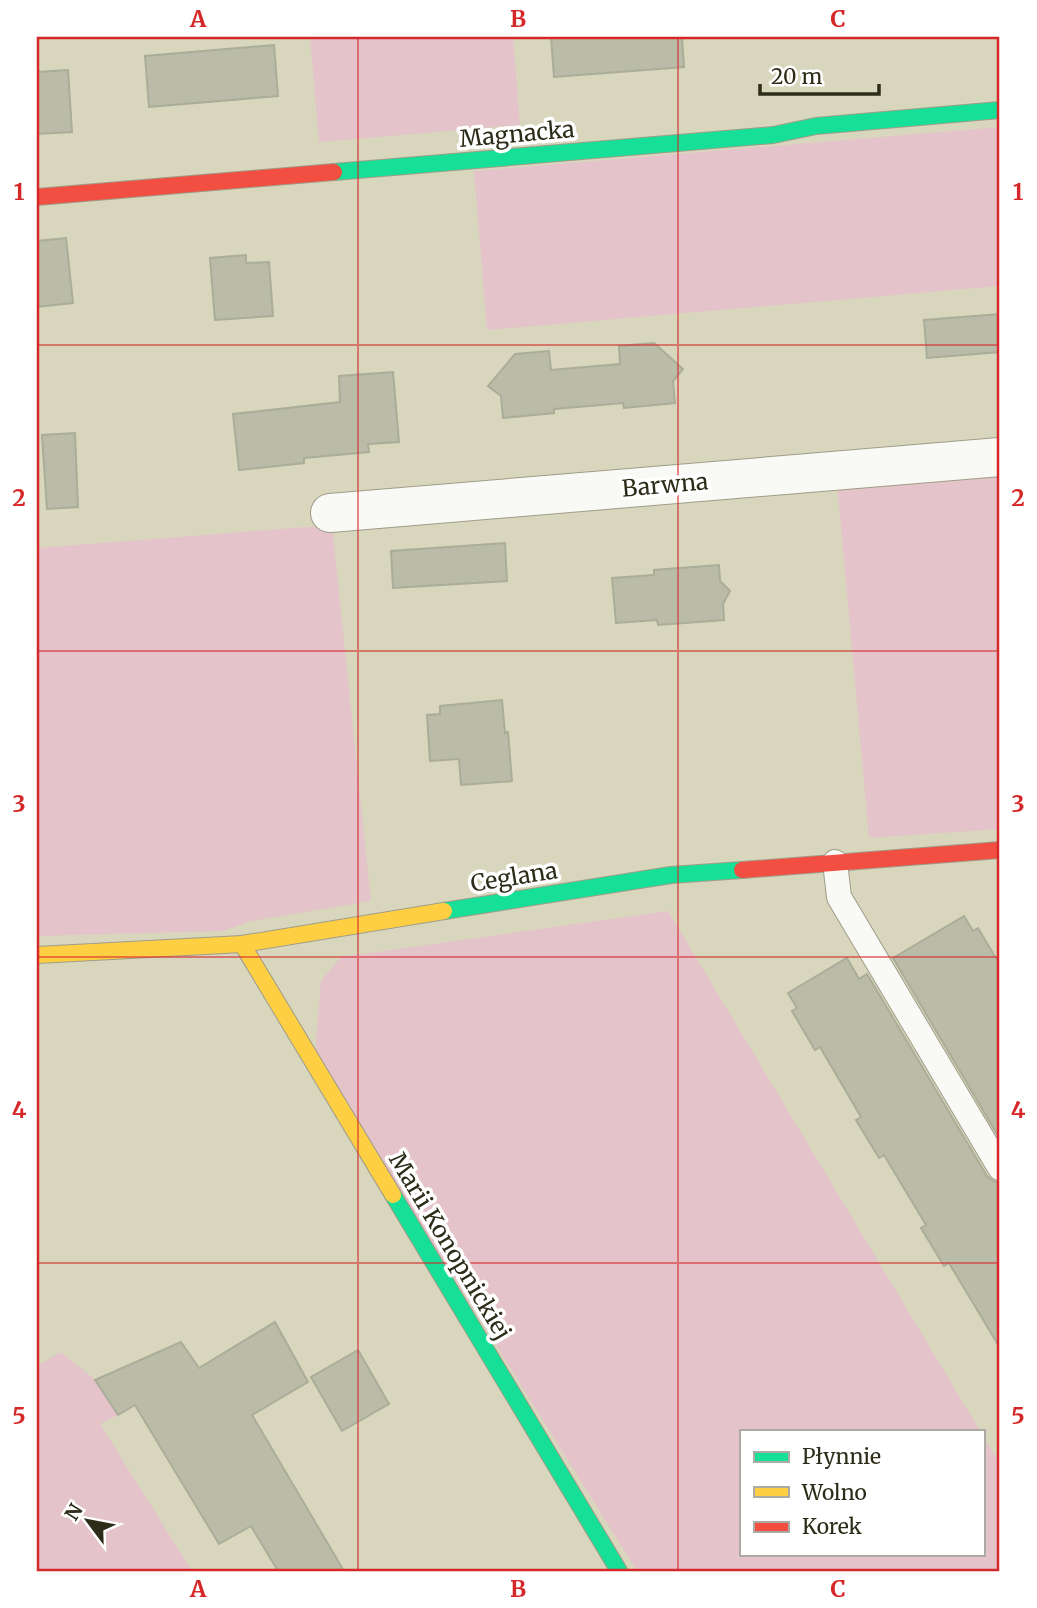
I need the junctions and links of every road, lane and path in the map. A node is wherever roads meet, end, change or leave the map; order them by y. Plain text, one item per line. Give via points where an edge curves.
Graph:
1 (1000, 110) edge
2 (37, 197) edge
3 (1000, 457) edge
4 (330, 513) dead end
5 (1000, 850) edge
6 (835, 862) junction
7 (242, 944) junction
8 (37, 955) edge
9 (1000, 1168) edge
10 (619, 1571) edge

1 - 2 street, Magnacka via 816,125 773,135
3 - 4 street, Barwna
5 - 6 street, Ceglana
6 - 7 street, Ceglana via 671,874
6 - 9 lane via 839,897
7 - 8 street, Ceglana
7 - 10 street, Marii Konopnickiej

